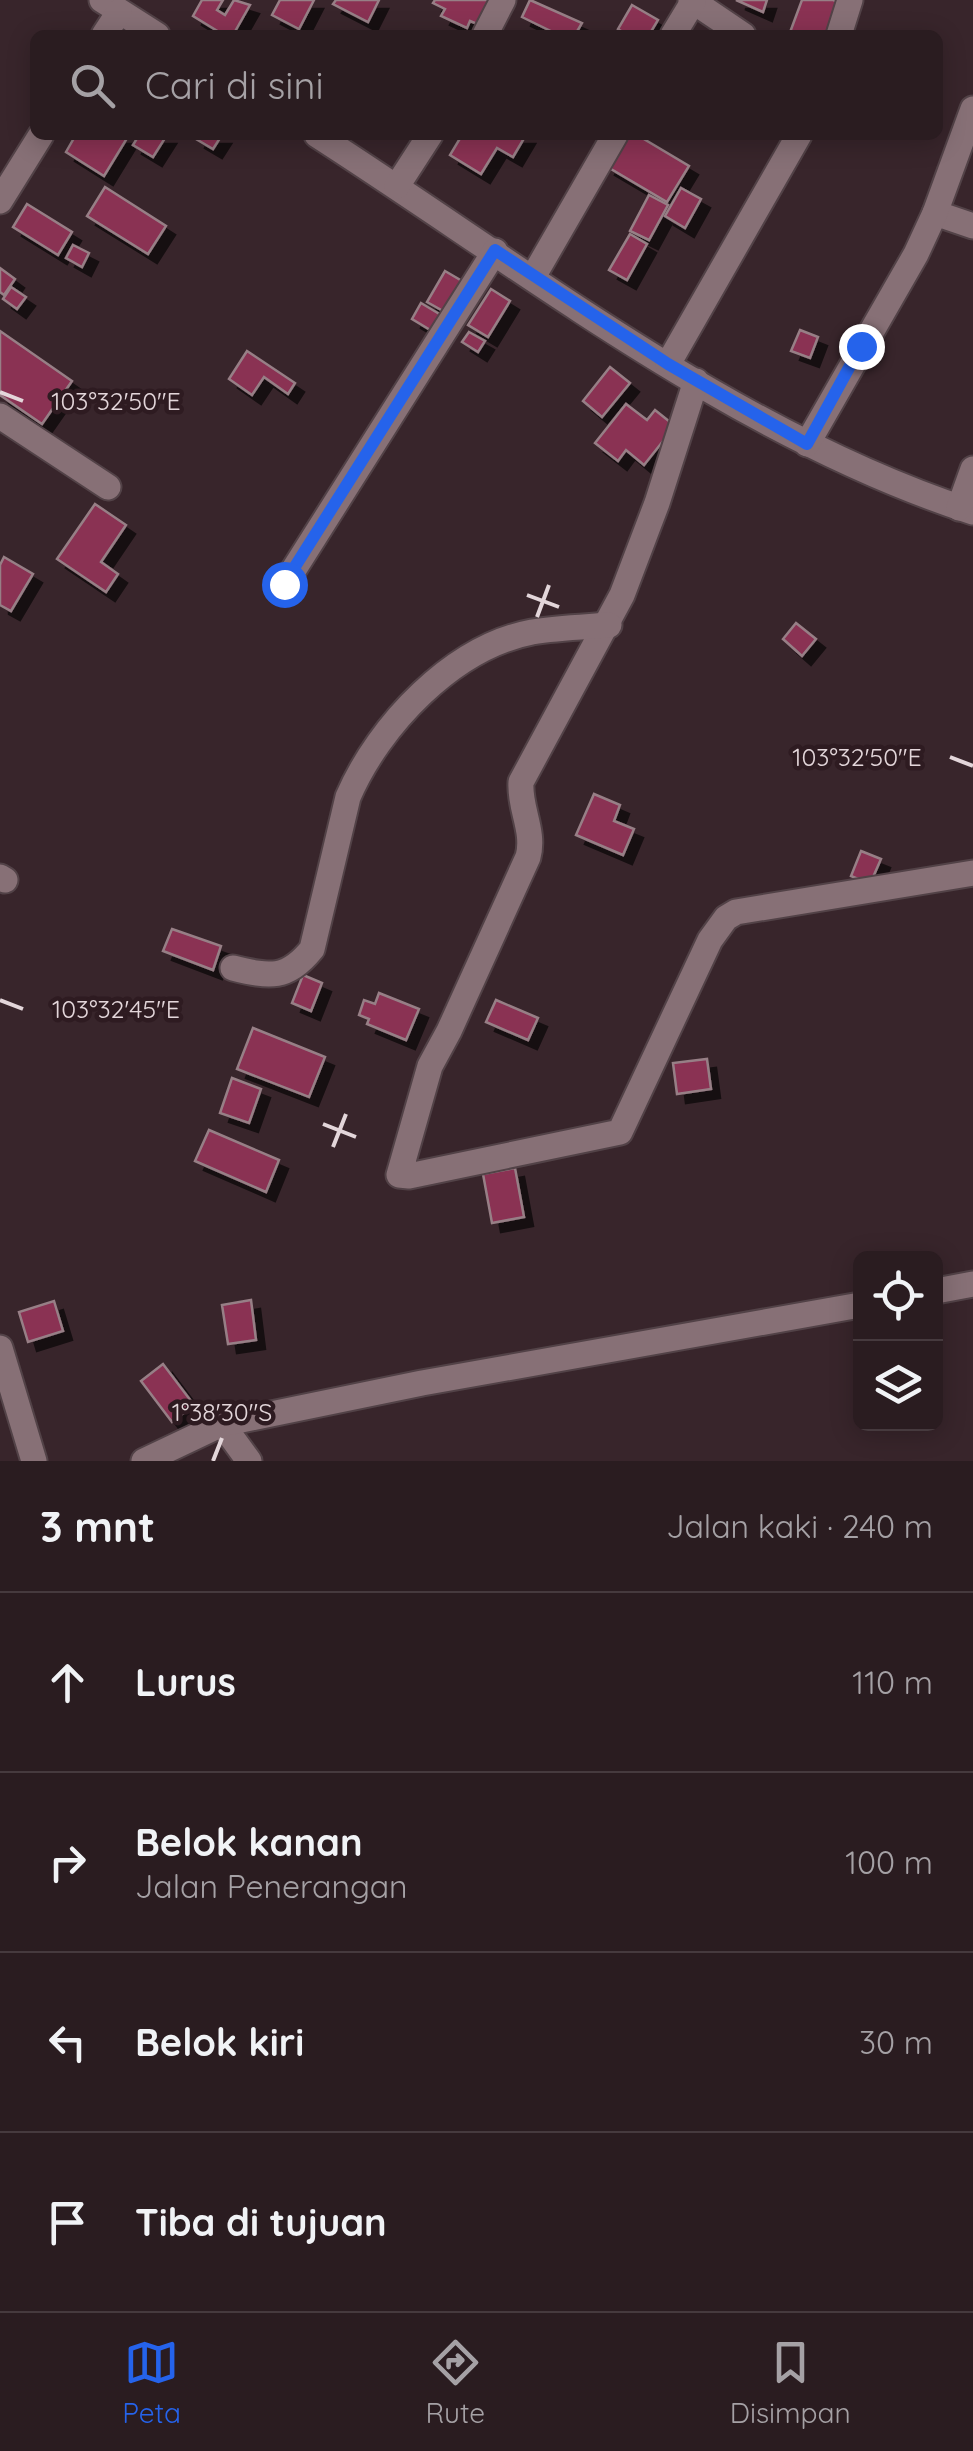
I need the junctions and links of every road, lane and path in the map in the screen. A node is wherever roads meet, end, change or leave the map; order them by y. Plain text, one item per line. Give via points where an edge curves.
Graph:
1 (503, 0) edge
2 (850, 0) edge
3 (692, 1) edge
4 (110, 6) edge
5 (150, 30) edge
6 (487, 30) edge
7 (676, 30) edge
8 (736, 30) edge
9 (841, 30) edge
10 (973, 109) edge
11 (38, 140) edge
12 (325, 140) edge
13 (427, 140) edge
14 (612, 140) edge
15 (796, 140) edge
16 (397, 186) junction
17 (0, 201) edge
18 (935, 212) junction
19 (973, 226) edge
20 (495, 250) junction
21 (533, 278) junction
22 (668, 364) junction
23 (696, 381) junction
24 (0, 416) edge
25 (807, 444) junction
26 (973, 469) edge
27 (108, 488) dead end
28 (966, 510) edge
29 (284, 584) dead end
30 (608, 625) junction
31 (973, 873) edge
32 (233, 968) dead end
33 (973, 1284) edge
34 (943, 1290) edge
35 (853, 1306) edge
36 (0, 1348) edge
37 (222, 1424) junction
38 (34, 1461) edge
39 (144, 1461) edge
40 (249, 1461) edge

1 - 6 street
2 - 9 street
3 - 7 street
3 - 8 street
4 - 5 street
10 - 18 street
11 - 17 street
12 - 16 street
13 - 16 street
14 - 21 street
15 - 22 street
16 - 20 street
18 - 19 street
18 - 25 street
20 - 21 street
20 - 29 street
21 - 22 street
22 - 23 street
23 - 25 street
23 - 30 street via 658,503
24 - 27 street
25 - 28 street
26 - 28 street
30 - 31 street via 521,782 528,858 430,1066 401,1176 620,1132 726,918
30 - 32 street via 530,632 476,653 431,684 376,749 348,796 312,949 296,968 280,974
33 - 34 street
35 - 37 street
36 - 38 street
37 - 39 street
37 - 40 street

